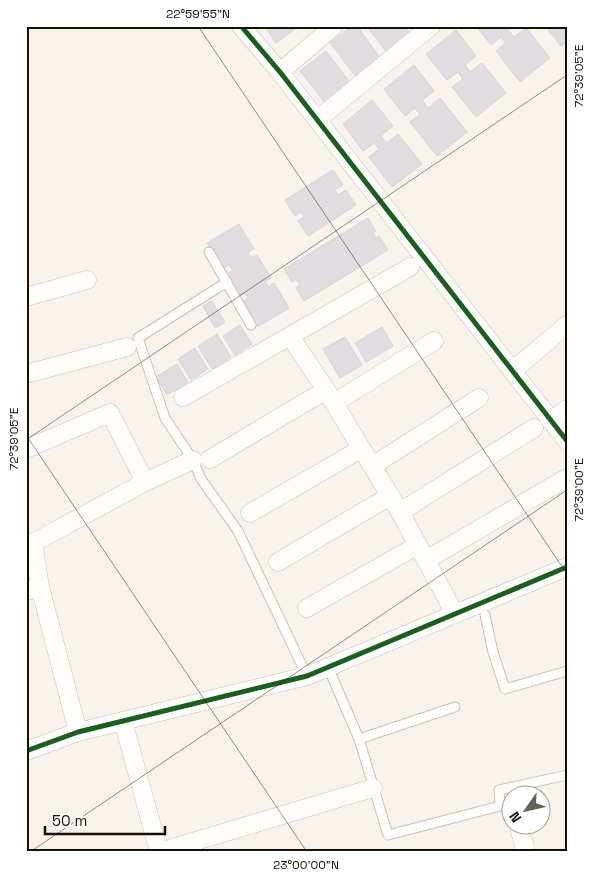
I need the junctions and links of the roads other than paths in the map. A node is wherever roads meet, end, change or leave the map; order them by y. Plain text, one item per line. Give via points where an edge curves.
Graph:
1 (241, 26) edge
2 (334, 26) edge
3 (431, 26) edge
4 (280, 72) junction
5 (317, 120) junction
6 (208, 252) dead end
7 (410, 266) dead end
8 (87, 280) dead end
9 (227, 282) junction
10 (26, 296) edge
11 (567, 325) edge
12 (251, 326) dead end
13 (290, 336) junction
14 (434, 340) dead end
15 (127, 347) dead end
16 (512, 371) junction
17 (26, 374) edge
18 (330, 396) junction
19 (183, 397) dead end
20 (479, 398) dead end
21 (567, 409) edge
22 (551, 421) junction
23 (534, 428) dead end
24 (567, 441) edge
25 (26, 449) edge
26 (362, 449) junction
27 (201, 459) junction
28 (372, 466) junction
29 (565, 479) dead end
30 (145, 482) junction
31 (390, 496) junction
32 (400, 512) junction
33 (250, 513) dead end
34 (422, 552) junction
35 (278, 562) dead end
36 (567, 567) edge
37 (33, 589) edge
38 (307, 608) dead end
39 (455, 614) junction
40 (485, 615) dead end
41 (328, 666) junction
42 (567, 671) edge
43 (307, 676) junction
44 (455, 707) dead end
45 (123, 721) junction
46 (78, 732) junction
47 (359, 739) junction
48 (26, 751) edge
49 (567, 775) edge
50 (373, 788) junction
51 (521, 836) edge
52 (159, 852) edge
53 (526, 852) edge

1 - 4 street
2 - 4 street
3 - 5 street
4 - 5 street
5 - 16 street
6 - 9 lane
7 - 13 street
8 - 10 street
9 - 12 lane
9 - 27 lane via 138,338 165,418
11 - 16 street
13 - 18 street
13 - 19 street
14 - 18 street
15 - 17 street
16 - 22 street
18 - 26 street
18 - 27 street
20 - 28 street
21 - 22 street
22 - 24 street
23 - 32 street
25 - 30 street via 110,413
26 - 28 street
26 - 33 street
27 - 30 street
27 - 43 lane via 201,478 238,532
28 - 31 street
29 - 34 street
30 - 37 street via 33,543
31 - 32 street
31 - 35 street
32 - 34 street
34 - 38 street
34 - 39 street
36 - 39 street
37 - 46 street
39 - 41 street
40 - 42 lane via 505,689
41 - 43 street
41 - 47 lane
43 - 45 street
44 - 47 lane
45 - 46 street
45 - 52 street
46 - 48 street
47 - 50 lane
49 - 50 lane via 499,790 500,806 388,835
50 - 52 street
51 - 53 street

